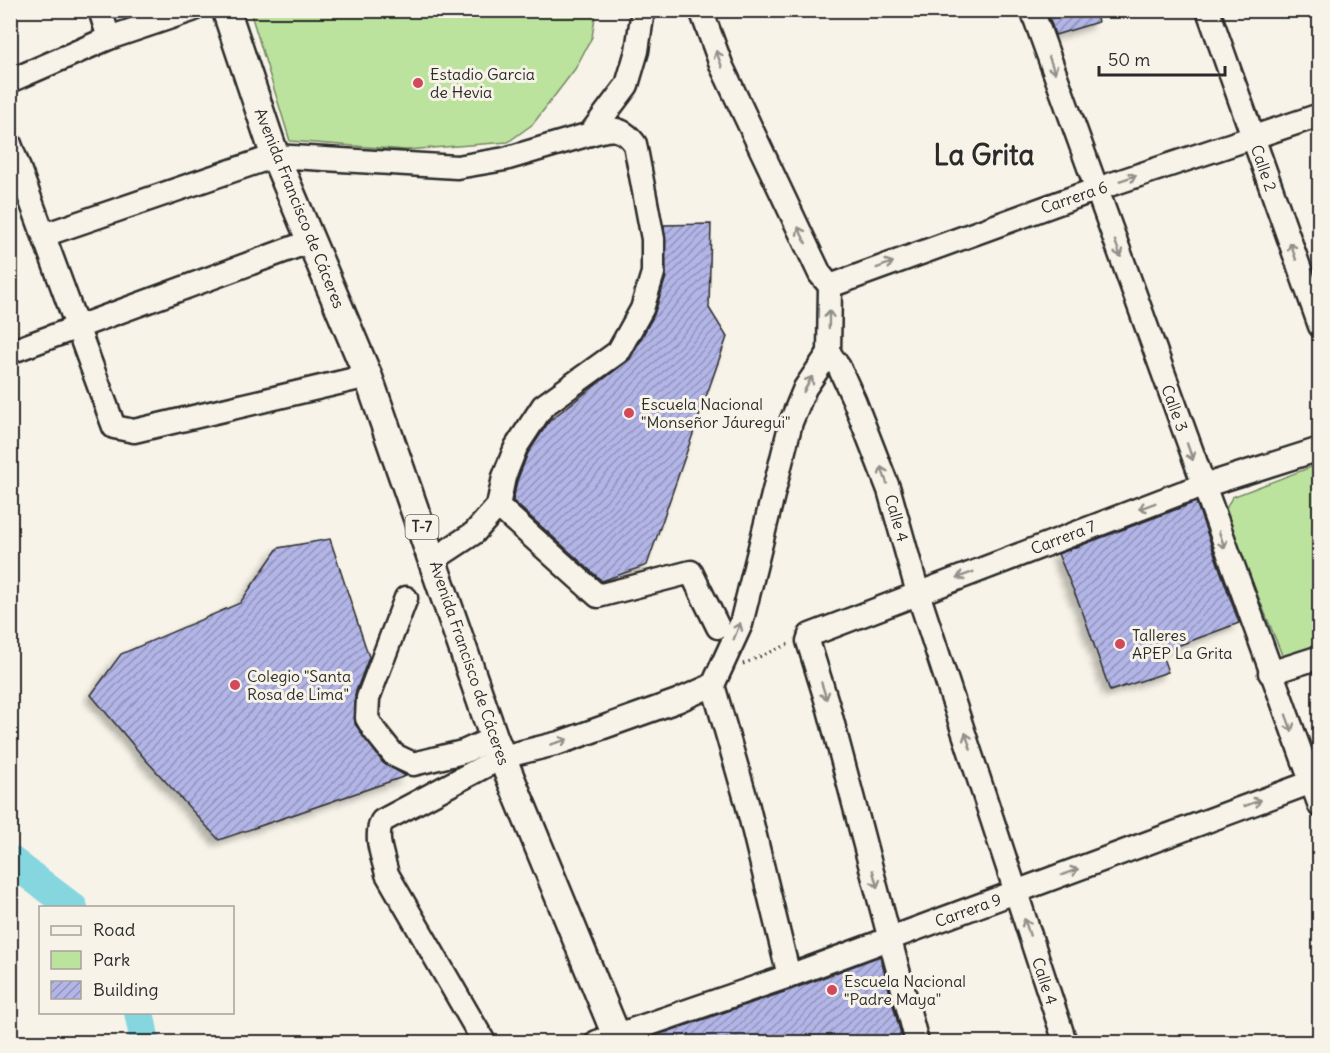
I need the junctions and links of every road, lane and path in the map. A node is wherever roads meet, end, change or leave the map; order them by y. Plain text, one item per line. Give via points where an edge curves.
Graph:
1 (100, 10) edge
2 (192, 10) edge
3 (226, 10) edge
4 (643, 10) edge
5 (701, 10) edge
6 (1032, 10) edge
7 (1208, 10) edge
8 (109, 38) junction
9 (10, 81) edge
10 (1320, 115) edge
11 (590, 134) junction
12 (1253, 137) junction
13 (10, 144) edge
14 (275, 156) junction
15 (1097, 189) junction
16 (44, 235) junction
17 (311, 241) junction
18 (830, 286) junction
19 (1320, 326) edge
20 (77, 327) junction
21 (10, 352) edge
22 (829, 352) junction
23 (368, 376) junction
24 (1320, 449) edge
25 (1202, 485) junction
26 (498, 506) junction
27 (434, 560) junction
28 (918, 592) junction
29 (406, 598) dead end
30 (718, 627) dead end
31 (810, 635) junction
32 (1320, 657) edge
33 (1270, 673) junction
34 (715, 680) junction
35 (498, 747) junction
36 (1315, 780) edge
37 (1320, 806) edge
38 (1016, 892) junction
39 (891, 939) junction
40 (789, 976) junction
41 (610, 1040) edge
42 (484, 1042) edge
43 (916, 1042) edge
44 (1065, 1042) edge

1 - 8 street
2 - 8 street
3 - 14 main road, Avenida Francisco de Cáceres / T-7
4 - 11 street via 627,86
18 -> 5 street via 820,274 722,67
6 -> 15 street, Calle 3
7 - 12 street, Calle 2
8 - 9 street
10 - 12 street, Carrera 6
11 - 14 street via 505,159 457,167
11 - 26 street via 615,128 635,144 653,239 653,273 642,309 618,352 543,406 532,422 516,447
15 -> 12 street, Carrera 6
19 -> 12 street, Calle 2
13 - 16 street
14 - 16 street
14 - 17 main road, Avenida Francisco de Cáceres / T-7
18 -> 15 street, Carrera 6
15 -> 25 street, Calle 3
16 - 20 street
17 - 20 street
17 - 23 main road, Avenida Francisco de Cáceres / T-7
22 -> 18 street
20 - 21 street
20 - 23 street via 114,427 134,431
28 -> 22 street, Calle 4 via 876,454
34 -> 22 street via 741,624 791,422 805,388
23 - 27 main road, Avenida Francisco de Cáceres / T-7
24 - 25 street, Carrera 7
25 -> 28 street, Carrera 7
25 -> 33 street, Calle 3
26 - 27 street via 474,533
26 - 30 street via 598,596 691,572
27 - 35 main road, Avenida Francisco de Cáceres / T-7
28 - 31 street, Carrera 7
38 -> 28 street, Calle 4
29 - 35 street via 368,698 367,718 374,730 394,755 413,764
31 - 34 path
31 -> 39 street via 808,641
32 - 33 street
33 -> 36 street, Calle 3
35 -> 34 street via 559,743 677,701
34 - 40 street
35 - 41 main road, Avenida Francisco de Cáceres / T-7 via 587,959
35 - 42 street via 463,780 394,813 378,829 387,874
36 - 37 street, Calle 3
38 -> 36 street, Carrera 9
38 - 39 street, Carrera 9
44 -> 38 street, Calle 4
39 - 40 street, Carrera 9
39 - 43 street
40 - 41 street, Carrera 9

